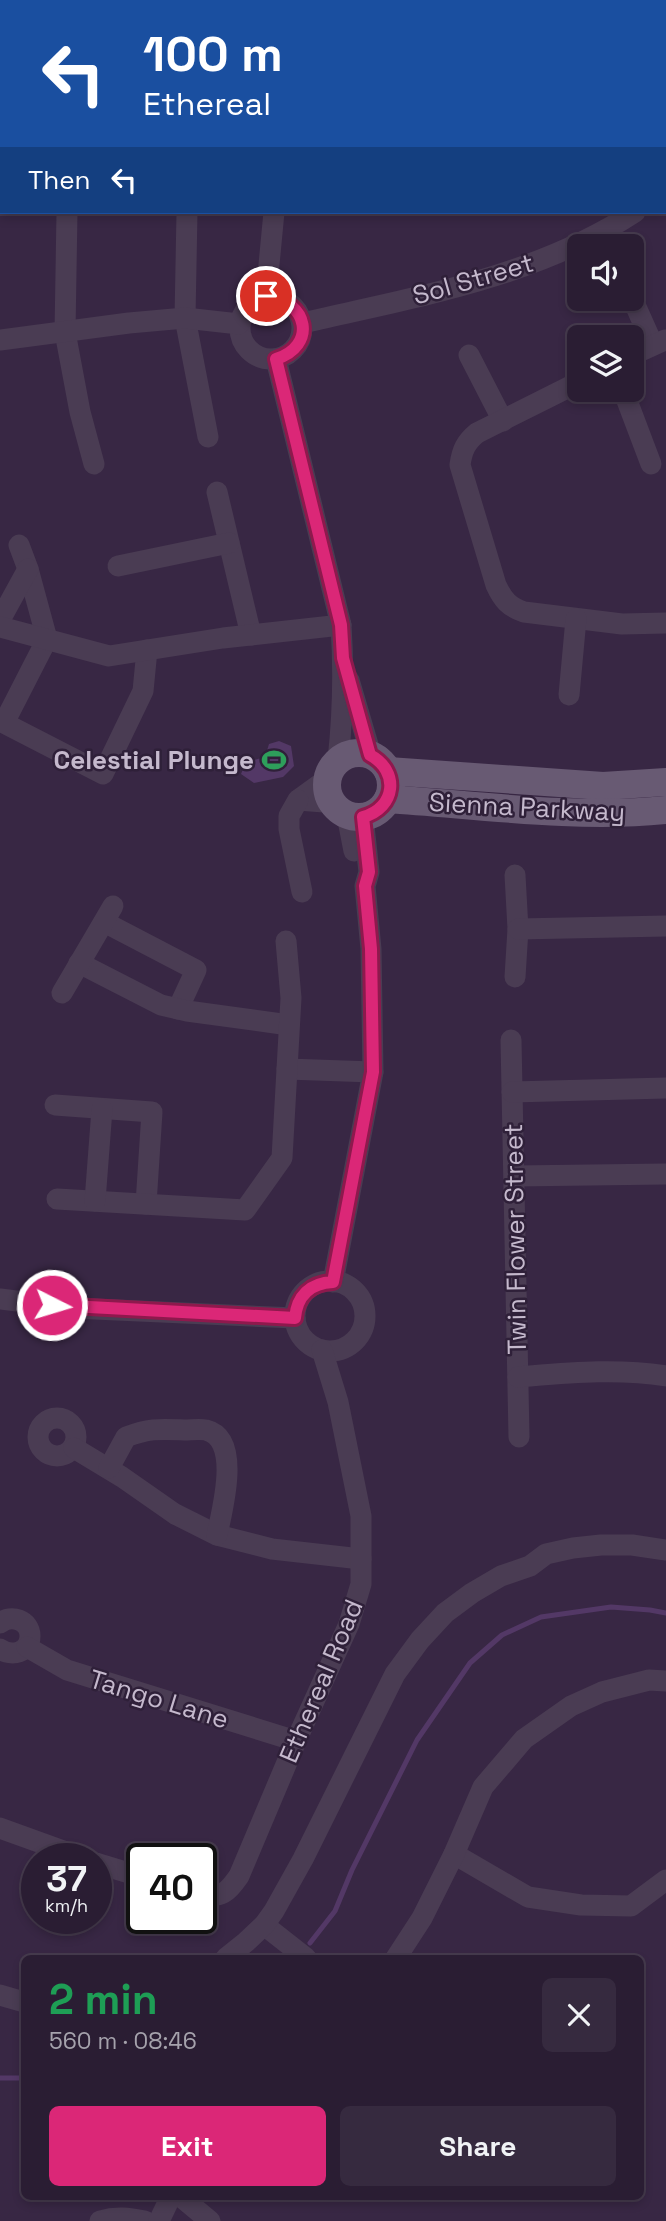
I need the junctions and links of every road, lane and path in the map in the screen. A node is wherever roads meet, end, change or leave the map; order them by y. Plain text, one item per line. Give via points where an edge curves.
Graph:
1 (67, 214) edge
2 (187, 214) edge
3 (274, 214) edge
4 (632, 214) edge
5 (266, 296) junction
6 (640, 311) edge
7 (185, 318) junction
8 (302, 323) junction
9 (239, 324) junction
10 (65, 332) junction
11 (0, 340) edge
12 (659, 342) edge
13 (469, 355) dead end
14 (276, 359) junction
15 (567, 388) edge
16 (628, 402) edge
17 (503, 421) junction
18 (208, 437) dead end
19 (94, 464) dead end
20 (651, 464) dead end
21 (217, 492) dead end
22 (229, 543) junction
23 (19, 545) dead end
24 (118, 566) dead end
25 (29, 569) junction
26 (576, 619) junction
27 (0, 620) edge
28 (666, 623) edge
29 (341, 625) junction
30 (0, 627) edge
31 (251, 635) junction
32 (47, 639) junction
33 (147, 650) junction
34 (343, 658) junction
35 (569, 695) dead end
36 (379, 763) junction
37 (666, 782) edge
38 (341, 793) junction
39 (388, 799) junction
40 (666, 810) edge
41 (515, 875) dead end
42 (302, 892) dead end
43 (666, 926) edge
44 (518, 929) junction
45 (286, 941) dead end
46 (79, 963) junction
47 (515, 976) dead end
48 (62, 993) dead end
49 (178, 1009) junction
50 (289, 1025) junction
51 (511, 1040) dead end
52 (287, 1069) junction
53 (373, 1072) junction
54 (666, 1088) edge
55 (512, 1092) junction
56 (55, 1105) dead end
57 (102, 1109) junction
58 (666, 1174) edge
59 (515, 1176) junction
60 (57, 1199) dead end
61 (95, 1201) junction
62 (146, 1204) junction
63 (333, 1282) junction
64 (0, 1299) edge
65 (295, 1318) junction
66 (344, 1349) junction
67 (322, 1350) junction
68 (666, 1376) edge
69 (518, 1377) junction
70 (338, 1402) junction
71 (519, 1437) dead end
72 (74, 1448) dead end
73 (109, 1468) junction
74 (217, 1535) junction
75 (666, 1550) edge
76 (361, 1559) junction
77 (0, 1623) edge
78 (27, 1647) junction
79 (0, 1649) edge
80 (666, 1681) edge
81 (296, 1741) junction
82 (0, 1828) edge
83 (42, 1843) edge
84 (454, 1854) junction
85 (666, 1880) edge
86 (217, 1893) edge
87 (264, 1925) junction
88 (229, 1955) edge
89 (302, 1955) edge
90 (398, 1955) edge
91 (0, 1995) edge
92 (21, 2001) edge
93 (169, 2200) edge
94 (185, 2200) edge
95 (100, 2221) edge
96 (145, 2221) edge
97 (159, 2221) edge
98 (210, 2221) edge

1 - 10 street
2 - 7 street
3 - 5 street
4 - 8 street, Sol Street via 544,259 489,278
5 - 8 street via 293,305
5 - 9 street via 248,306
6 - 12 street
7 - 9 street
7 - 10 street
7 - 18 street
8 - 14 street via 294,350
9 - 14 street via 248,351
10 - 11 street
10 - 19 street
13 - 17 street
14 - 29 street
15 - 17 street
16 - 20 street
17 - 26 street via 468,441 460,465 496,585 511,607
21 - 22 street
22 - 24 street
22 - 31 street
23 - 25 street
25 - 27 street
25 - 32 street
26 - 28 street
26 - 35 street
29 - 31 street
29 - 34 street
30 - 32 street
31 - 33 street
32 - 33 street via 109,656
32 - 33 street via 4,723 103,774 143,691
34 - 36 street
34 - 38 street
36 - 37 main road, Sienna Parkway via 603,786
36 - 38 main road via 353,753
36 - 39 main road via 391,780
38 - 39 main road via 377,811
38 - 42 street via 298,800 289,816
38 - 53 street via 358,875 365,886
39 - 40 main road, Sienna Parkway via 626,814
41 - 44 street
43 - 44 street
44 - 47 street
45 - 50 street
46 - 48 street
46 - 49 street via 161,1005
46 - 49 street via 108,914 196,970
49 - 50 street
50 - 52 street
51 - 55 street, Twin Flower Street
52 - 53 street
52 - 62 street via 282,1158 244,1210
53 - 63 street
54 - 55 street
55 - 59 street, Twin Flower Street
56 - 57 street
57 - 61 street
57 - 62 street via 152,1112
58 - 59 street
59 - 69 street, Twin Flower Street
60 - 61 street
61 - 62 street
63 - 65 street via 306,1292 299,1299
63 - 66 street via 352,1290 364,1307 359,1337
64 - 65 street via 72,1308
65 - 67 street via 303,1338
66 - 67 street
66 - 70 street, Ethereal Road
67 - 70 street, Ethereal Road
68 - 69 street via 599,1370
69 - 71 street, Twin Flower Street
70 - 76 street, Ethereal Road via 361,1516
72 - 73 street
73 - 74 street via 175,1514
73 - 74 street via 126,1437 148,1429 207,1430 220,1439 228,1461
74 - 76 street via 272,1549
75 - 87 street via 601,1545 546,1553 530,1566 472,1593 445,1614 395,1674 285,1895
76 - 81 street, Ethereal Road via 361,1584 349,1624
77 - 78 street via 17,1619 27,1625
78 - 79 street via 18,1654
78 - 81 street, Tango Lane via 66,1670
80 - 84 street via 649,1680 602,1692 571,1706 524,1739 483,1787
81 - 86 street, Ethereal Road via 239,1876 228,1891
82 - 83 street
84 - 85 street via 528,1897 581,1905 631,1906
84 - 90 street
87 - 88 street
87 - 89 street
91 - 92 street
93 - 97 street
94 - 98 street
95 - 96 street via 125,2217

